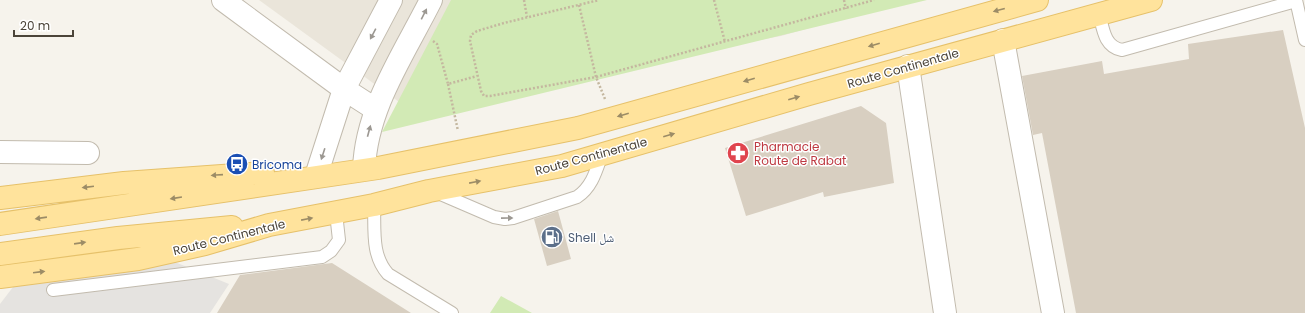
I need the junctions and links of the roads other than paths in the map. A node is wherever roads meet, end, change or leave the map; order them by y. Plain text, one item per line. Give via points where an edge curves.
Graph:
1 (223, 0) edge
2 (391, 0) edge
3 (431, 0) edge
4 (1037, 0) edge
5 (1151, 0) edge
6 (1296, 0) edge
7 (1099, 13) junction
8 (1003, 40) junction
9 (1305, 40) edge
10 (908, 66) junction
11 (344, 89) junction
12 (375, 109) junction
13 (0, 152) edge
14 (88, 153) dead end
15 (602, 154) junction
16 (364, 169) junction
17 (307, 178) junction
18 (432, 190) junction
19 (0, 198) edge
20 (374, 206) junction
21 (336, 213) junction
22 (0, 224) edge
23 (269, 225) junction
24 (0, 254) edge
25 (0, 277) edge
26 (53, 290) dead end
27 (452, 313) edge
28 (944, 313) edge
29 (1052, 313) edge

1 - 11 street
2 -> 11 street
12 -> 3 street
4 -> 16 main road via 578,128
5 - 7 main road, Route Continentale
6 - 7 lane via 1122,50 1108,43
6 - 9 lane
7 - 8 main road, Route Continentale
8 - 10 main road, Route Continentale
8 - 29 street
15 -> 10 main road, Route Continentale
10 - 28 street
11 - 12 street
11 -> 17 street
16 -> 12 street via 365,150
13 - 14 street
18 -> 15 main road, Route Continentale via 562,166
18 -> 15 lane via 494,217 513,218 586,192
16 - 17 main road
17 -> 19 main road via 272,174 216,175
17 -> 22 main road
18 - 20 main road, Route Continentale
20 - 21 main road, Route Continentale
20 - 27 lane via 376,254 380,266 388,274
23 -> 21 main road, Route Continentale
21 - 26 lane via 339,240 331,251 322,257
24 -> 23 main road via 118,238
25 -> 23 main road, Route Continentale via 138,259 205,244

